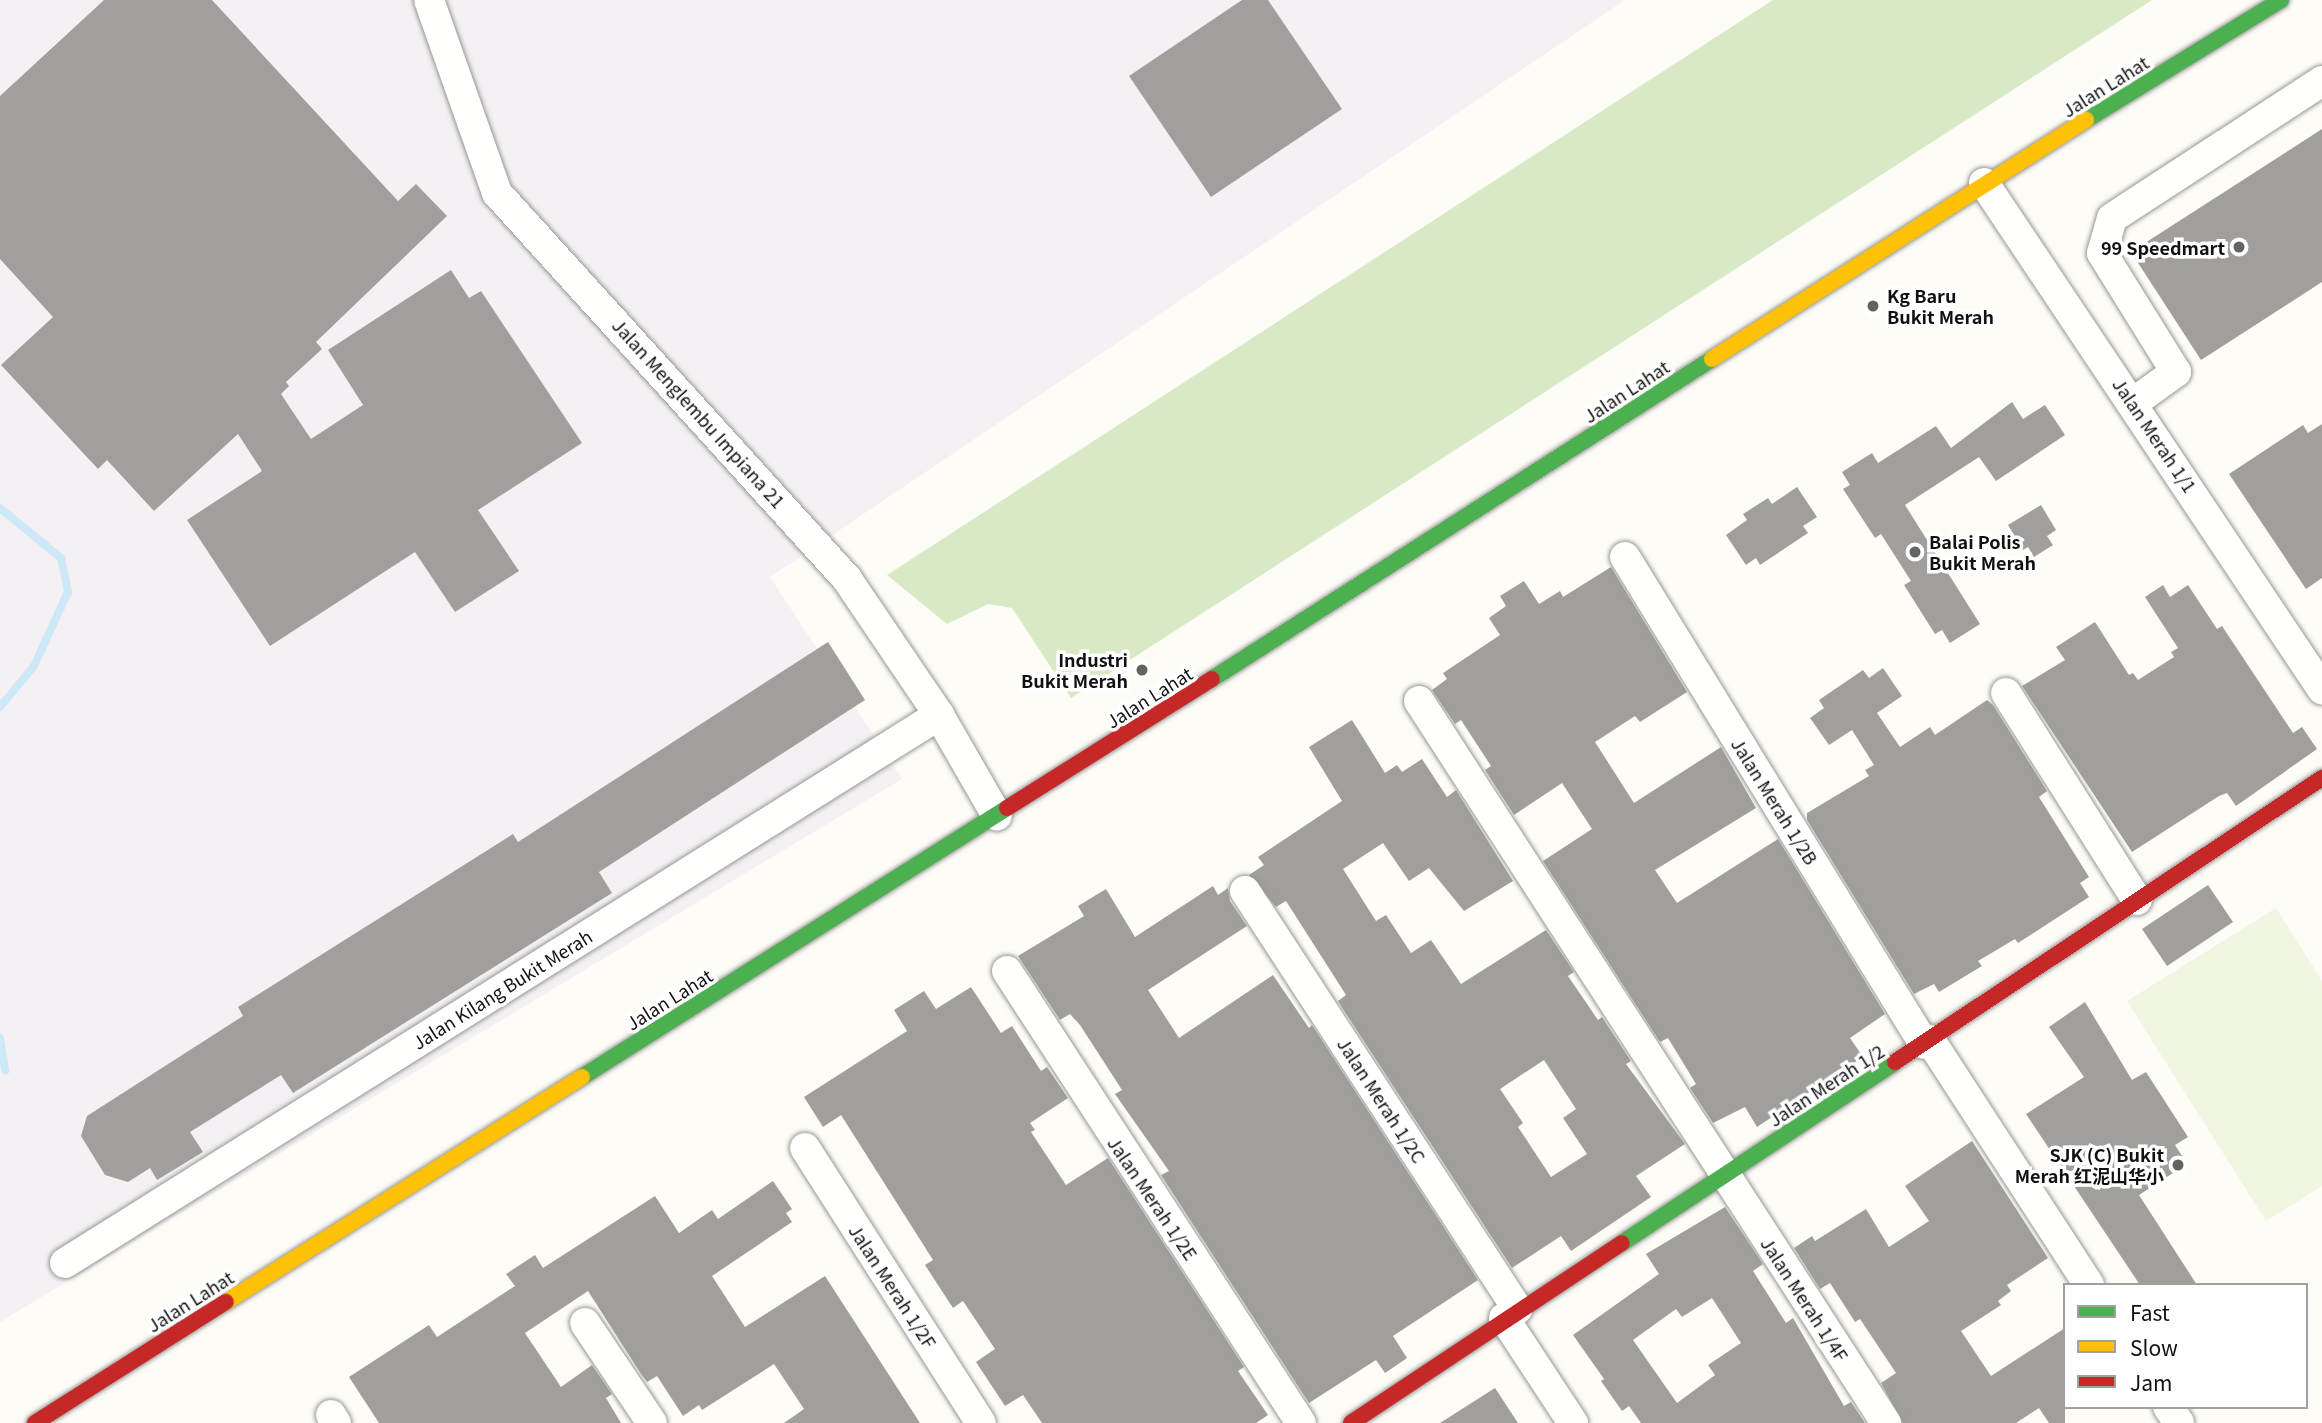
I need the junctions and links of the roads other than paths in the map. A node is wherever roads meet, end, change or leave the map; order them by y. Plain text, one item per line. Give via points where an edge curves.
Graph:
1 (429, 0) edge
2 (2281, 0) edge
3 (2322, 81) edge
4 (1984, 183) junction
5 (2133, 403) junction
6 (1625, 557) dead end
7 (2322, 689) edge
8 (2006, 693) dead end
9 (1419, 701) dead end
10 (939, 715) junction
11 (2322, 778) edge
12 (997, 816) junction
13 (1245, 891) dead end
14 (2137, 900) junction
15 (1007, 971) dead end
16 (1927, 1042) junction
17 (805, 1149) dead end
18 (1723, 1174) junction
19 (65, 1263) dead end
20 (2088, 1283) edge
21 (1511, 1314) junction
22 (585, 1324) dead end
23 (35, 1423) edge
24 (652, 1423) edge
25 (981, 1423) edge
26 (1301, 1423) edge
27 (1351, 1423) edge
28 (1573, 1423) edge
29 (1886, 1423) edge

1 - 10 street, Jalan Menglembu Impiana 21 via 497,193 848,579
2 - 4 main road, Jalan Lahat
3 - 5 street via 2112,218 2102,253 2176,372
4 - 5 street, Jalan Merah 1/1
4 - 12 main road, Jalan Lahat
5 - 7 street, Jalan Merah 1/1
6 - 16 street, Jalan Merah 1/2B
8 - 14 street
9 - 18 street
10 - 12 street, Jalan Menglembu Impiana 21
10 - 19 street, Jalan Kilang Bukit Merah
11 - 14 main road, Jalan Merah 1/2
12 - 23 main road, Jalan Lahat
13 - 21 street, Jalan Merah 1/2C
14 - 16 main road, Jalan Merah 1/2
15 - 26 street, Jalan Merah 1/2E
16 - 18 main road, Jalan Merah 1/2
16 - 20 street, Jalan Merah 1/2B
17 - 25 street, Jalan Merah 1/2F
18 - 21 main road, Jalan Merah 1/2
18 - 29 street, Jalan Merah 1/4F
21 - 27 main road, Jalan Merah 1/2
21 - 28 street, Jalan Merah 1/2C
22 - 24 street

